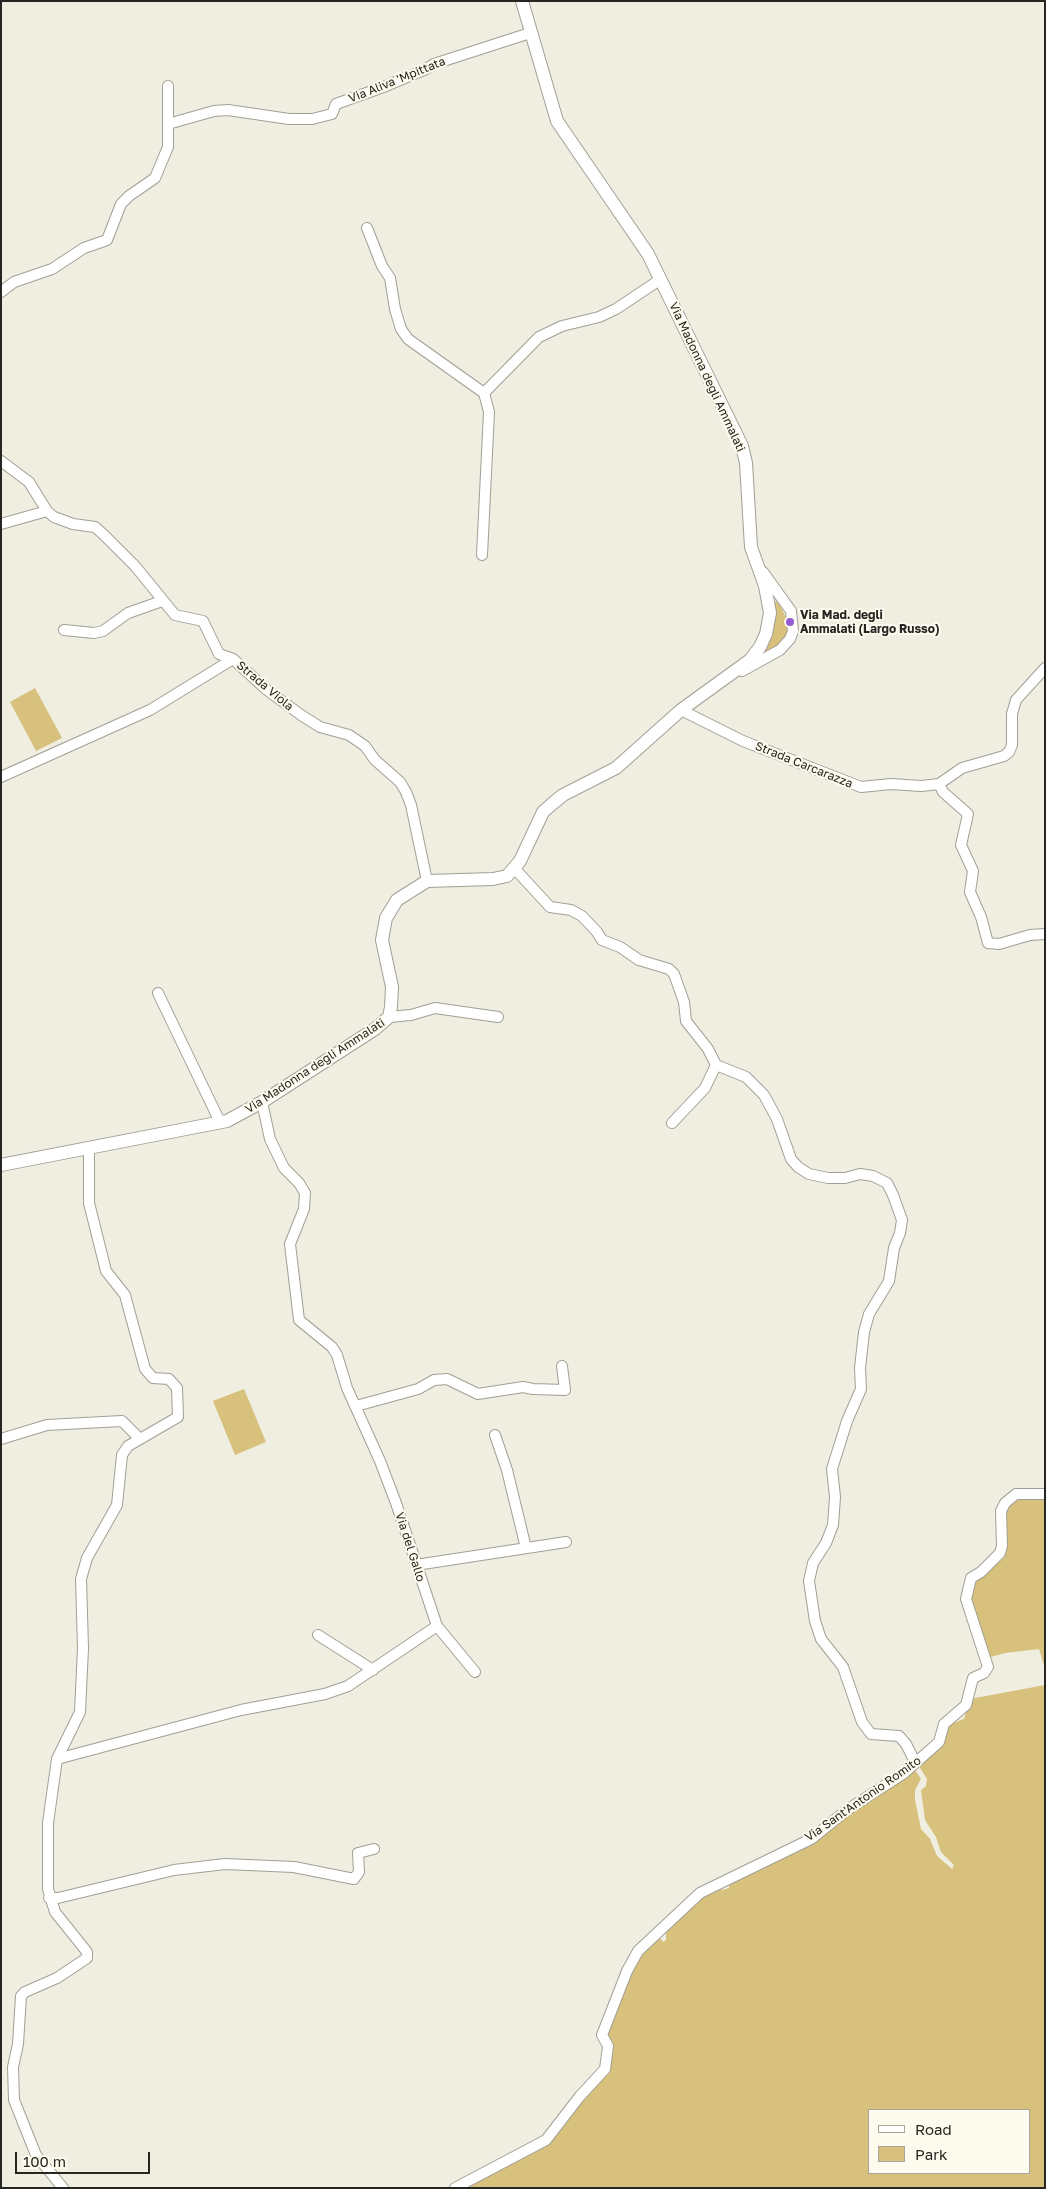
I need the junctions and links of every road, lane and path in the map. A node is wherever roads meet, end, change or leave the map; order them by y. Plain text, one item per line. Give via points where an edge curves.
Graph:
1 (522, 1) edge
2 (530, 34) junction
3 (168, 86) dead end
4 (168, 124) junction
5 (367, 228) dead end
6 (661, 279) junction
7 (1, 292) edge
8 (484, 393) junction
9 (1, 461) edge
10 (47, 511) junction
11 (1, 524) edge
12 (482, 555) dead end
13 (757, 563) junction
14 (162, 601) junction
15 (64, 630) dead end
16 (233, 659) junction
17 (1045, 668) edge
18 (730, 677) junction
19 (681, 710) junction
20 (1, 777) edge
21 (938, 784) junction
22 (515, 869) junction
23 (427, 881) junction
24 (1045, 934) edge
25 (158, 993) dead end
26 (389, 1017) junction
27 (498, 1017) dead end
28 (716, 1064) junction
29 (262, 1102) junction
30 (220, 1122) junction
31 (672, 1123) dead end
32 (89, 1148) junction
33 (1, 1165) edge
34 (562, 1366) dead end
35 (356, 1406) junction
36 (495, 1435) dead end
37 (1, 1438) edge
38 (140, 1439) junction
39 (1045, 1494) edge
40 (566, 1542) dead end
41 (526, 1548) junction
42 (416, 1565) junction
43 (437, 1626) junction
44 (318, 1635) dead end
45 (373, 1670) junction
46 (475, 1672) dead end
47 (57, 1759) junction
48 (915, 1762) junction
49 (374, 1848) dead end
50 (49, 1898) junction
51 (63, 2188) edge
52 (455, 2188) edge

1 - 2 street, Via Madonna degli Ammalati
2 - 4 street, Via Aliva 'Mpittata via 434,64 336,104 332,114 312,119 288,119 228,110
2 - 6 street, Via Madonna degli Ammalati via 557,121 636,234
3 - 4 street
4 - 7 street via 168,146 155,178 128,196 107,240 84,248 52,268 14,282
5 - 8 street via 390,278 395,309 408,339
6 - 8 street via 616,309 539,337
6 - 13 street, Via Madonna degli Ammalati via 742,446 746,463 749,534
8 - 12 street via 488,412
9 - 10 street via 29,482
10 - 11 street
10 - 14 street, Strada Viola via 73,524 95,527 135,566
13 - 18 street, Via Madonna degli Ammalati via 769,599 768,625 760,647
13 - 18 street via 785,600 794,622 793,631 780,650
14 - 15 street via 128,613 103,631
14 - 16 street, Strada Viola via 175,615 203,621 219,654
16 - 20 street via 150,710
16 - 23 street, Strada Viola via 301,715 320,727 349,735 365,746 375,760 400,782 411,804
17 - 21 street via 1016,700 1009,752 962,768
18 - 19 street, Via Madonna degli Ammalati
19 - 21 street, Strada Carcarazza via 743,740 861,787
19 - 22 street, Via Madonna degli Ammalati via 616,768 563,795 543,812
21 - 24 street via 968,814 962,845 972,871 970,892 988,943 1000,944
22 - 23 street, Via Madonna degli Ammalati via 500,878
22 - 28 street via 550,907 570,910 590,922 602,940 674,974 684,1002 686,1021
23 - 26 street, Via Madonna degli Ammalati via 397,900 383,929 383,951 392,987
25 - 30 street
26 - 27 street via 435,1008
26 - 29 street, Via Madonna degli Ammalati
28 - 31 street via 705,1088
28 - 48 street via 746,1077 764,1095 777,1119 791,1159 798,1167 809,1174 828,1178 860,1174 887,1183 902,1220 889,1281 869,1314 864,1332 860,1368 862,1389 847,1421 832,1469 833,1525 813,1563 809,1581 821,1639 843,1667 862,1722 871,1734 899,1736
29 - 30 street, Via Madonna degli Ammalati via 236,1118
29 - 35 street, Via del Gallo via 270,1139 284,1168 304,1193 304,1209 290,1244 299,1320 332,1347
30 - 32 street, Via Madonna degli Ammalati
32 - 33 street, Via Madonna degli Ammalati
32 - 38 street via 89,1203 106,1271 124,1295 145,1370 153,1378 168,1379 177,1388 179,1398 178,1417
34 - 35 street via 565,1390 523,1386 478,1394 447,1379 434,1380 418,1389
35 - 42 street, Via del Gallo via 380,1461
36 - 41 street
37 - 38 street via 47,1425 122,1421
38 - 47 street via 128,1446 122,1455 117,1505 87,1558 81,1578 83,1648 80,1712
39 - 48 street, Via Sant'Antonio Romito via 1016,1494 1005,1502 1000,1554 971,1578 966,1599 988,1667 973,1678 966,1705 944,1724 939,1742
40 - 41 street
41 - 42 street
42 - 43 street, Via del Gallo
43 - 45 street
43 - 46 street
44 - 45 street
45 - 47 street via 348,1686 325,1694 241,1710
47 - 50 street via 48,1824
48 - 52 street, Via Sant'Antonio Romito via 811,1839 700,1893 638,1951 627,1971 602,2035 608,2046 605,2069 546,2140
49 - 50 street via 358,1853 359,1872 354,1879 294,1867 225,1864 174,1870
50 - 51 street via 55,1912 87,1952 87,1958 21,1996 14,2100 36,2155

